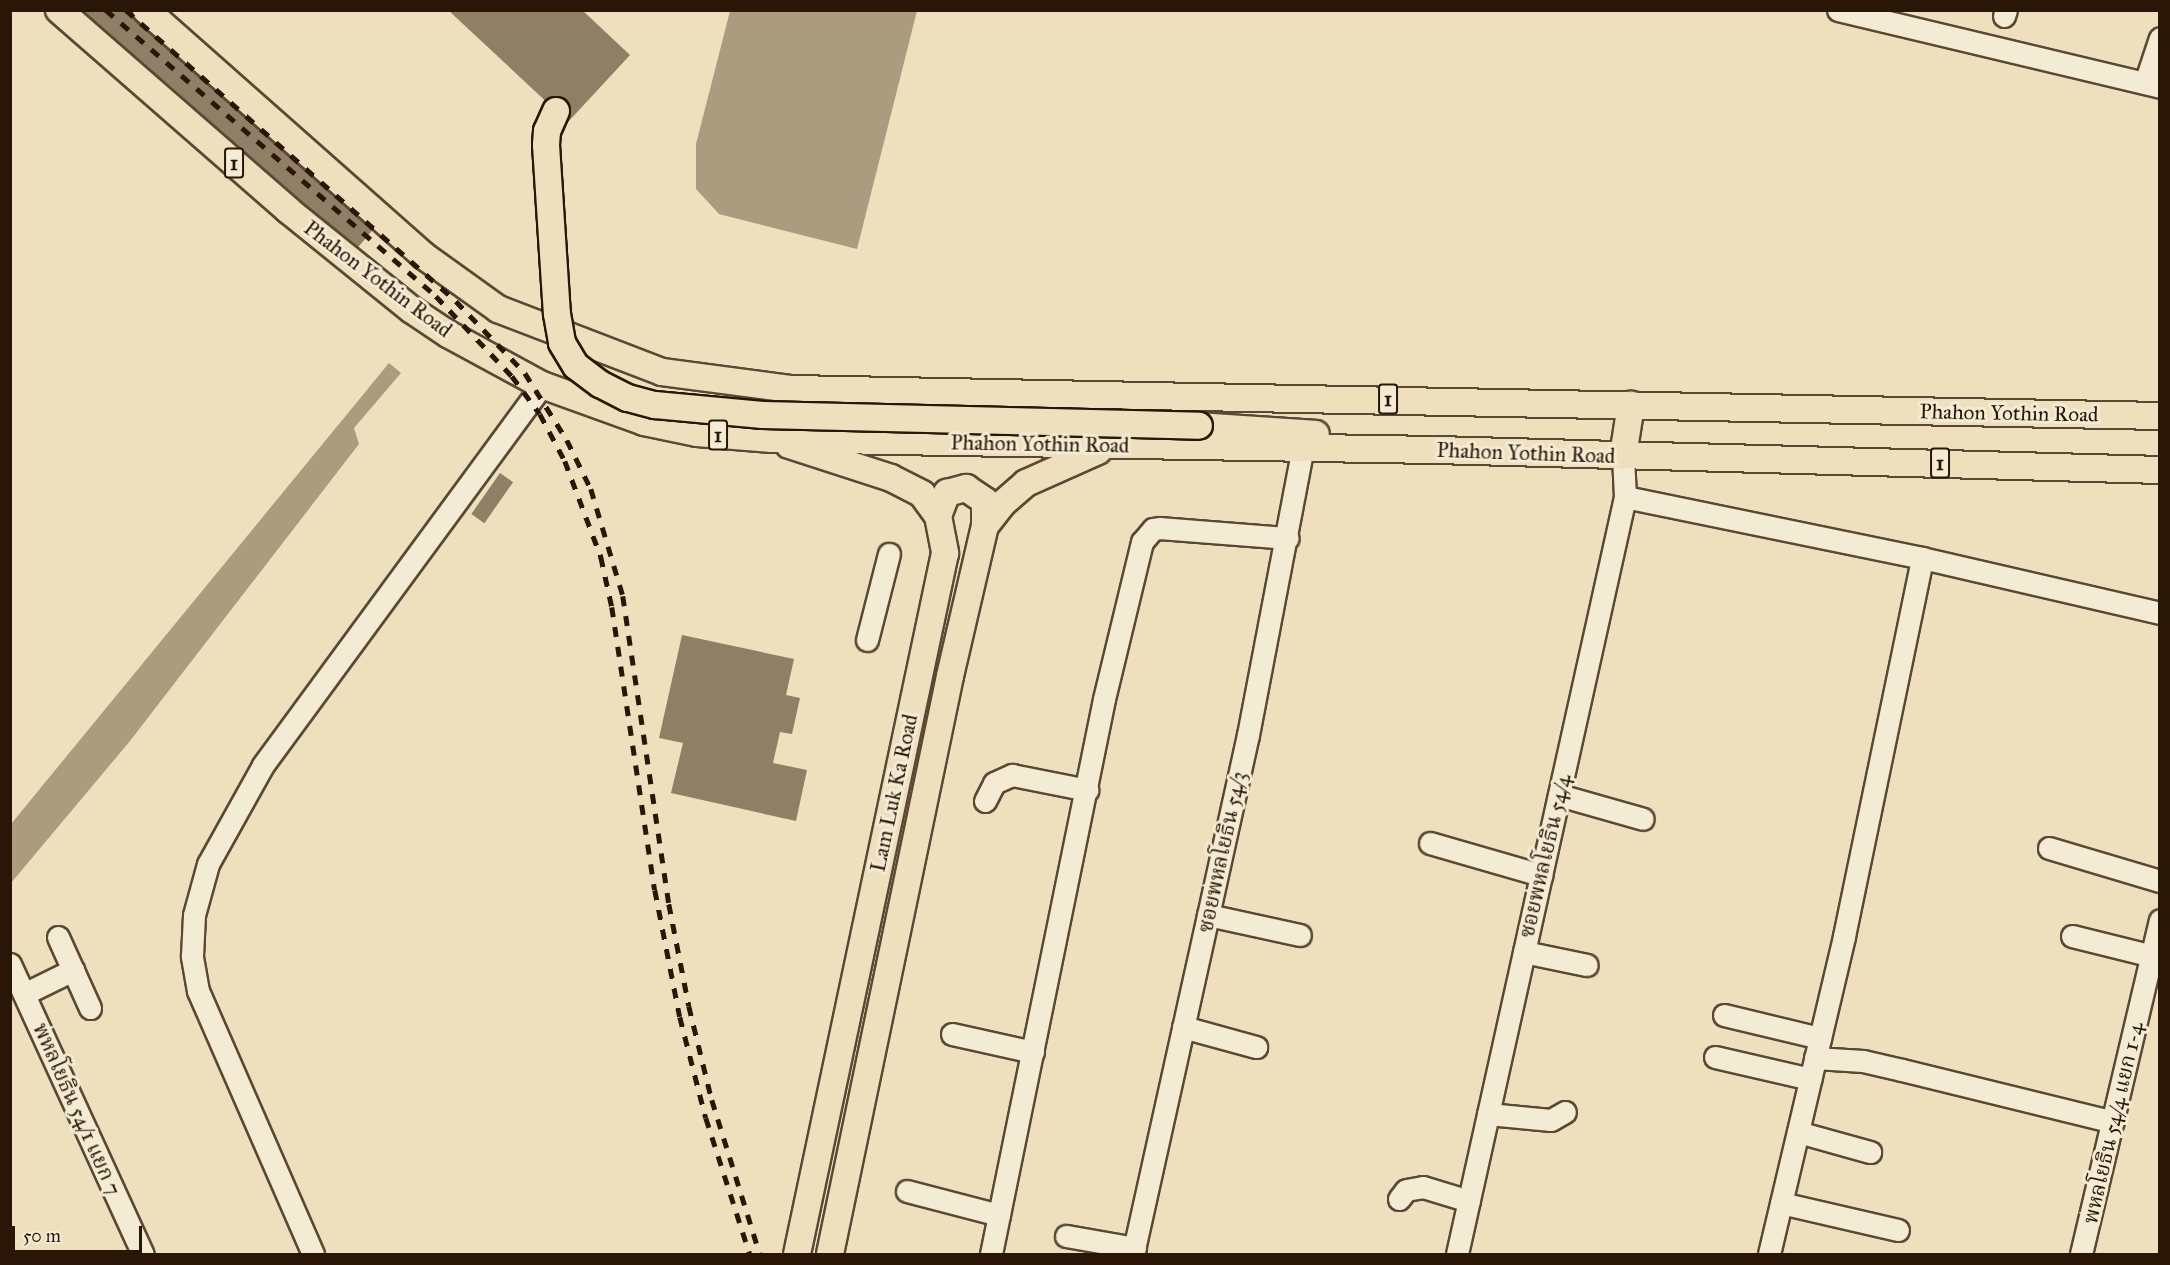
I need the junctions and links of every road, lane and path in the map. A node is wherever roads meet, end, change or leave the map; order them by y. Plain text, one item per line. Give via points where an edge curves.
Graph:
1 (59, 10) edge
2 (146, 10) edge
3 (1848, 12) edge
4 (2160, 38) edge
5 (2152, 85) edge
6 (556, 111) dead end
7 (542, 385) junction
8 (1631, 405) junction
9 (2160, 416) edge
10 (772, 439) junction
11 (1110, 446) junction
12 (1303, 447) junction
13 (1387, 450) junction
14 (1623, 456) junction
15 (2160, 470) edge
16 (1625, 497) junction
17 (938, 516) junction
18 (985, 526) junction
19 (1288, 538) junction
20 (889, 554) dead end
21 (1922, 558) junction
22 (2160, 613) edge
23 (867, 640) dead end
24 (1088, 790) junction
25 (1559, 795) junction
26 (985, 801) dead end
27 (1643, 819) dead end
28 (1430, 843) dead end
29 (2049, 848) dead end
30 (1541, 875) junction
31 (2160, 881) edge
32 (1208, 915) junction
33 (2160, 920) edge
34 (1300, 935) dead end
35 (2072, 936) dead end
36 (58, 937) dead end
37 (1524, 952) junction
38 (2153, 956) junction
39 (10, 964) edge
40 (1587, 965) dead end
41 (73, 970) junction
42 (24, 994) junction
43 (90, 1008) dead end
44 (1724, 1015) dead end
45 (1184, 1027) junction
46 (952, 1034) dead end
47 (1256, 1047) dead end
48 (1817, 1048) junction
49 (1034, 1052) junction
50 (1715, 1057) dead end
51 (1810, 1078) junction
52 (1565, 1112) dead end
53 (1488, 1114) junction
54 (2113, 1122) junction
55 (1798, 1132) junction
56 (1870, 1152) dead end
57 (906, 1191) dead end
58 (1399, 1199) dead end
59 (1469, 1201) junction
60 (1781, 1203) junction
61 (999, 1215) junction
62 (1899, 1230) dead end
63 (1066, 1236) dead end
64 (1134, 1251) edge
65 (143, 1254) edge
66 (313, 1254) edge
67 (796, 1254) edge
68 (830, 1254) edge
69 (991, 1254) edge
70 (1457, 1254) edge
71 (1769, 1254) edge
72 (2081, 1254) edge

1 - 7 main road, Phahon Yothin Road / 1 via 356,268 448,334
2 - 8 main road, Phahon Yothin Road / 1 via 424,256 498,309 662,372 792,389
3 - 5 street
4 - 5 street
6 - 13 main road, bridge via 546,145 562,343 576,366 628,398 656,405 763,415 1300,430
7 - 10 main road, Phahon Yothin Road / 1 via 644,422 696,433
7 - 66 street via 263,765 208,864 194,915 192,956 198,991
8 - 9 main road, Phahon Yothin Road / 1
8 - 14 main road
10 - 11 main road, Phahon Yothin Road / 1
10 - 17 main road, Lam Luk Ka Road via 907,485 922,494
11 - 12 main road, Phahon Yothin Road / 1
11 - 18 main road, Lam Luk Ka Road via 1026,483
12 - 13 main road, Phahon Yothin Road / 1
12 - 19 street, ซอยพหลโยธิน 54/3
13 - 14 main road, Phahon Yothin Road / 1
14 - 15 main road, Phahon Yothin Road / 1
14 - 16 street, ซอยพหลโยธิน 54/4
16 - 21 street
16 - 25 street, ซอยพหลโยธิน 54/4
17 - 18 main road via 947,493 966,488 985,501
17 - 67 main road, Lam Luk Ka Road via 945,553
18 - 68 main road, Lam Luk Ka Road
19 - 24 street via 1160,528 1147,535 1138,554
19 - 32 street, ซอยพหลโยธิน 54/3
20 - 23 street
21 - 22 street
21 - 48 street
24 - 26 street via 1012,775 994,783
24 - 49 street
25 - 27 street
25 - 30 street, ซอยพหลโยธิน 54/4
28 - 30 street
29 - 31 street
30 - 37 street, ซอยพหลโยธิน 54/4
32 - 34 street
32 - 45 street, ซอยพหลโยธิน 54/3
33 - 38 street, พหลโยธิน 54/4 แยก 1-4
35 - 38 street
36 - 41 street
37 - 40 street
37 - 53 street, ซอยพหลโยธิน 54/4
38 - 54 street, พหลโยธิน 54/4 แยก 1-4
39 - 42 street, พหลโยธิน 54/1 แยก 7
41 - 42 street
41 - 43 street
42 - 65 street, พหลโยธิน 54/1 แยก 7
44 - 48 street
45 - 47 street
45 - 64 street, ซอยพหลโยธิน 54/3
46 - 49 street
48 - 51 street
48 - 54 street
49 - 61 street
50 - 51 street
51 - 55 street
52 - 53 street via 1551,1120
53 - 59 street, ซอยพหลโยธิน 54/4
54 - 72 street, พหลโยธิน 54/4 แยก 1-4
55 - 56 street
55 - 60 street
57 - 61 street
58 - 59 street via 1406,1190 1423,1187
59 - 70 street, ซอยพหลโยธิน 54/4
60 - 62 street
60 - 71 street
61 - 69 street
63 - 64 street

